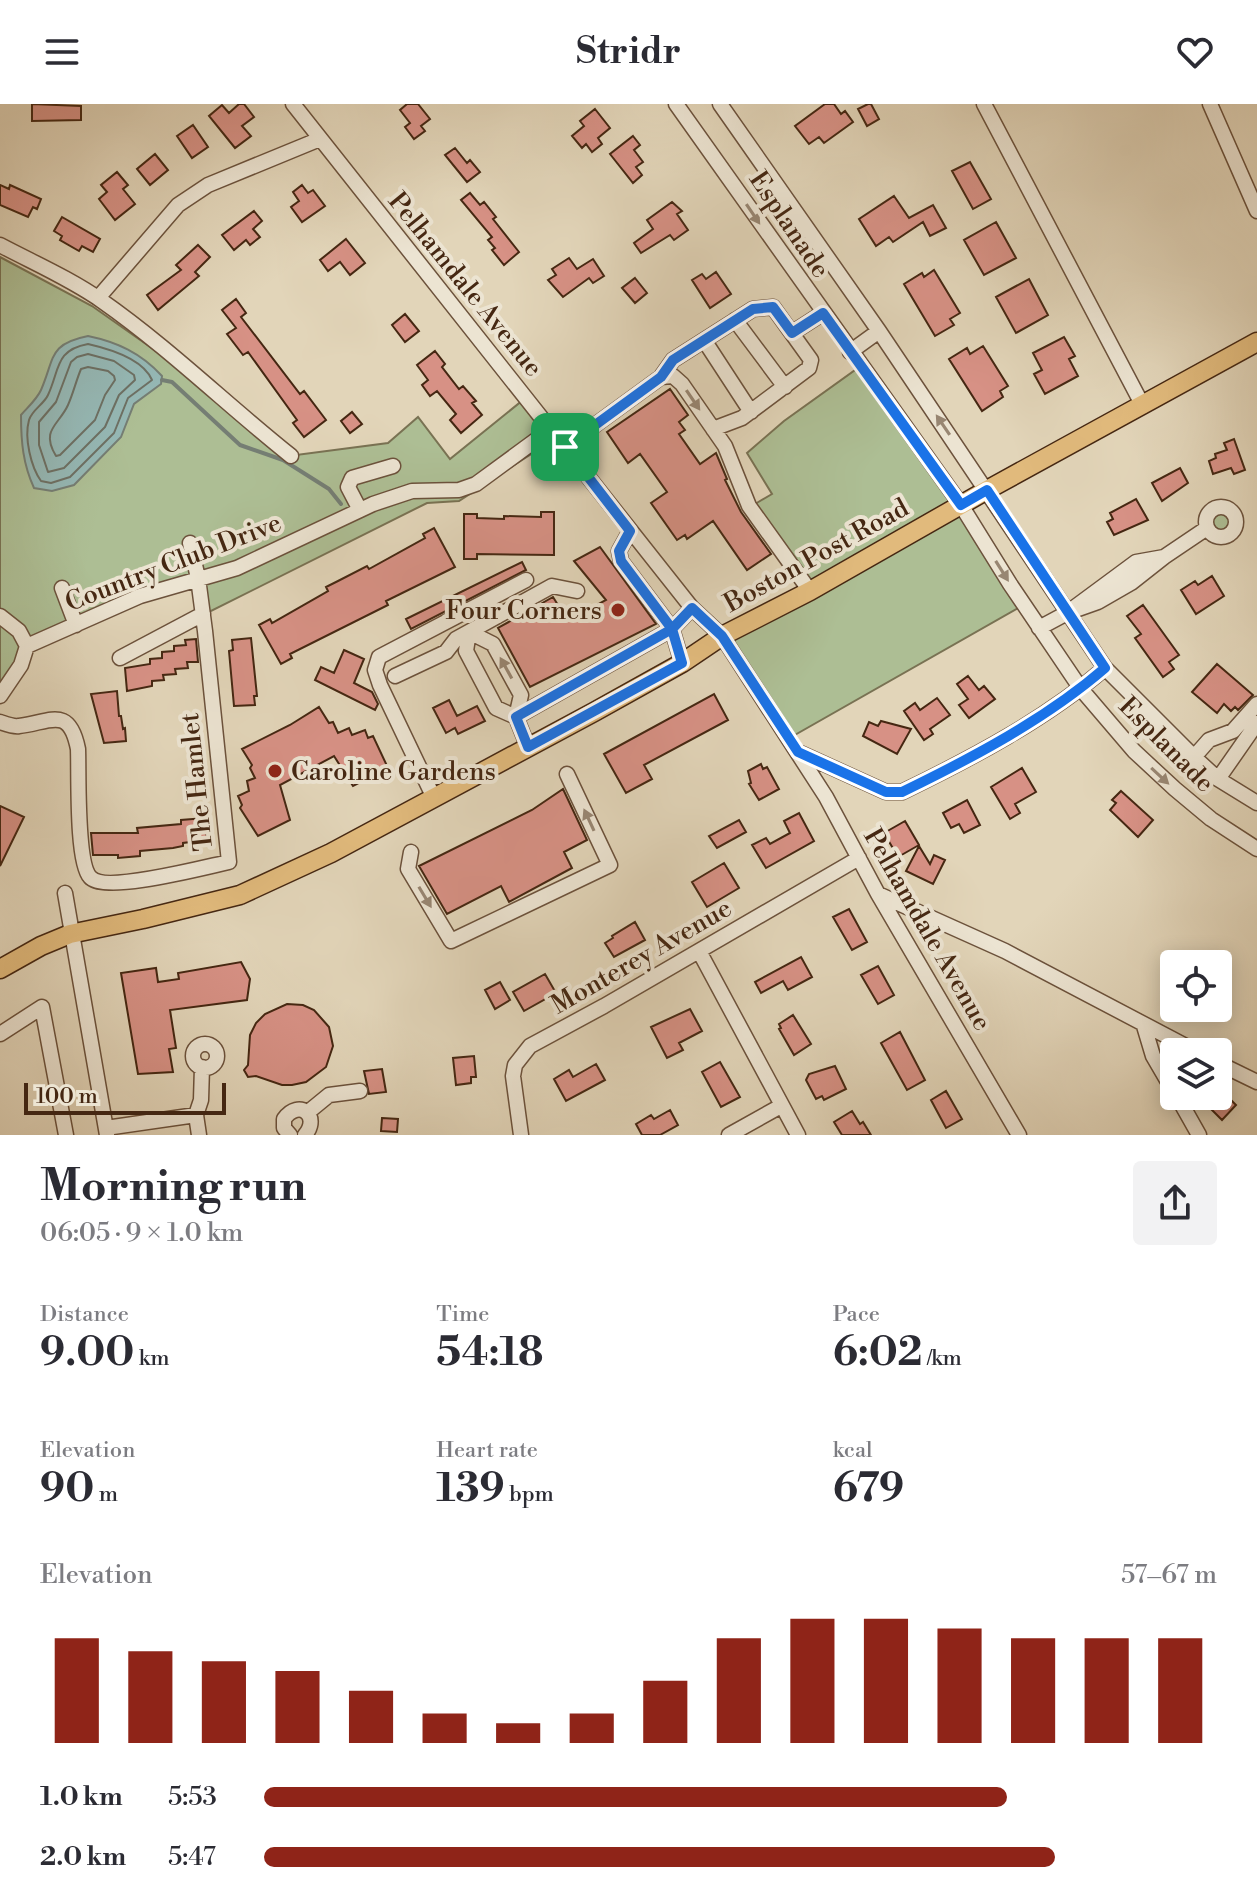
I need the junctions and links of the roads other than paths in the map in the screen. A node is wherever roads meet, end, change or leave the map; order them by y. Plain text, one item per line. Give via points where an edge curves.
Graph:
1 (293, 104) edge
2 (676, 104) edge
3 (720, 104) edge
4 (984, 104) edge
5 (1210, 104) edge
6 (320, 139) junction
7 (1257, 211) edge
8 (0, 245) edge
9 (98, 298) junction
10 (823, 313) junction
11 (735, 320) junction
12 (879, 331) junction
13 (792, 333) junction
14 (704, 340) junction
15 (1257, 342) edge
16 (850, 352) junction
17 (661, 377) junction
18 (785, 387) junction
19 (1143, 406) junction
20 (751, 412) junction
21 (551, 429) junction
22 (713, 429) junction
23 (565, 447) junction
24 (291, 456) dead end
25 (393, 466) dead end
26 (987, 490) junction
27 (961, 505) junction
28 (360, 510) junction
29 (1207, 528) dead end
30 (630, 531) junction
31 (190, 543) dead end
32 (198, 578) junction
33 (526, 580) dead end
34 (62, 588) dead end
35 (577, 591) dead end
36 (810, 591) junction
37 (692, 608) junction
38 (1067, 613) junction
39 (203, 614) junction
40 (0, 616) edge
41 (76, 625) junction
42 (1039, 628) junction
43 (672, 629) junction
44 (469, 632) junction
45 (722, 636) junction
46 (27, 646) junction
47 (120, 658) dead end
48 (682, 663) junction
49 (1105, 668) junction
50 (395, 676) dead end
51 (1081, 689) junction
52 (0, 696) edge
53 (1257, 704) edge
54 (516, 717) junction
55 (0, 722) edge
56 (1255, 730) edge
57 (528, 747) junction
58 (798, 752) junction
59 (1194, 757) junction
60 (567, 774) dead end
61 (1218, 779) junction
62 (434, 798) junction
63 (1257, 803) edge
64 (1257, 849) edge
65 (411, 852) dead end
66 (859, 858) junction
67 (65, 893) dead end
68 (878, 894) junction
69 (70, 934) junction
70 (699, 951) junction
71 (0, 969) edge
72 (1144, 1026) junction
73 (0, 1034) edge
74 (1168, 1038) edge
75 (202, 1067) dead end
76 (1160, 1068) edge
77 (1232, 1070) edge
78 (1257, 1082) edge
79 (360, 1091) dead end
80 (781, 1106) junction
81 (1184, 1110) edge
82 (307, 1113) junction
83 (196, 1115) junction
84 (150, 1129) edge
85 (106, 1132) edge
86 (66, 1135) edge
87 (199, 1135) edge
88 (290, 1135) edge
89 (305, 1135) edge
90 (521, 1135) edge
91 (729, 1135) edge
92 (798, 1135) edge
93 (1019, 1135) edge
94 (1199, 1135) edge

1 - 6 street, Pelhamdale Avenue
2 -> 10 street, Esplanade
3 - 12 street, Esplanade
4 - 19 street
5 - 7 street
6 - 9 street via 208,185 178,205
6 - 21 street, Pelhamdale Avenue
8 - 9 street
9 - 24 street via 151,336
10 - 13 street
10 - 16 street, Esplanade
11 - 13 street via 753,309 773,307
11 - 14 street
11 - 18 street
12 - 16 street
26 -> 12 street, Esplanade
13 - 18 street via 811,360 809,368
14 - 17 street via 673,360
14 - 20 street
15 - 19 main road, Boston Post Road
16 - 27 street, Esplanade
17 -> 22 street via 673,376 682,384
17 - 23 street
18 - 20 street
19 - 26 main road, Boston Post Road
20 - 22 street
21 - 23 street, Pelhamdale Avenue
21 - 28 street, Country Club Drive via 476,484 459,490 412,491
22 - 36 street via 749,506
23 - 30 street, Pelhamdale Avenue
25 - 28 street via 352,478 348,487
26 - 27 main road, Boston Post Road
26 - 38 street, Esplanade
27 - 36 main road, Boston Post Road
27 -> 42 street, Esplanade
28 - 32 street, Country Club Drive via 237,568
29 - 38 street via 1131,583
30 - 37 street, Pelhamdale Avenue
30 - 43 street via 619,551 621,561
31 - 32 street, The Hamlet
32 - 39 street, The Hamlet
32 - 41 street, Country Club Drive
33 - 62 street via 379,657 375,670 380,685
34 - 41 street
35 - 44 street via 552,586
36 - 45 main road, Boston Post Road
37 - 43 street
37 - 45 street, Pelhamdale Avenue
38 - 42 street
38 - 49 street, Esplanade
39 - 47 street
39 - 55 street, The Hamlet via 229,862 98,884 88,876 82,859 75,733 66,722 49,718 17,727
40 - 46 street via 19,631
41 - 46 street, Country Club Drive
42 - 51 street, Esplanade
43 - 48 street
43 - 54 street
44 - 50 street via 446,652
44 - 54 street via 466,651 496,708
54 -> 44 street via 521,695 493,644
45 - 48 main road, Boston Post Road
45 - 58 street, Pelhamdale Avenue
46 - 52 street
48 - 57 main road, Boston Post Road
49 - 51 street
49 - 59 street, Esplanade
51 - 58 street via 902,792 886,792
51 -> 64 street, Esplanade via 1154,770 1211,819
53 - 59 street via 1233,731 1209,740
54 - 57 street
56 - 61 street
57 - 62 main road, Boston Post Road
58 - 66 street, Pelhamdale Avenue
59 - 61 street, Esplanade
65 -> 60 street via 408,869 451,941 610,865
61 - 63 street, Esplanade
62 - 69 main road, Boston Post Road via 240,895
66 - 68 street, Pelhamdale Avenue
66 - 70 street, Monterey Avenue
67 - 69 street
68 - 72 street via 1005,951
68 - 93 street, Pelhamdale Avenue
69 - 71 main road, Boston Post Road
69 - 85 street
70 - 80 street
70 - 90 street, Monterey Avenue via 530,1046 513,1076
72 - 74 street
72 - 76 street
73 - 86 street via 42,1007
75 - 83 street
77 - 78 street
79 - 82 street via 329,1095
80 - 91 street
80 - 92 street
81 - 94 street
82 - 88 street via 294,1109 286,1115 283,1124
82 - 89 street via 311,1125
83 - 84 street
83 - 87 street
84 - 85 street

